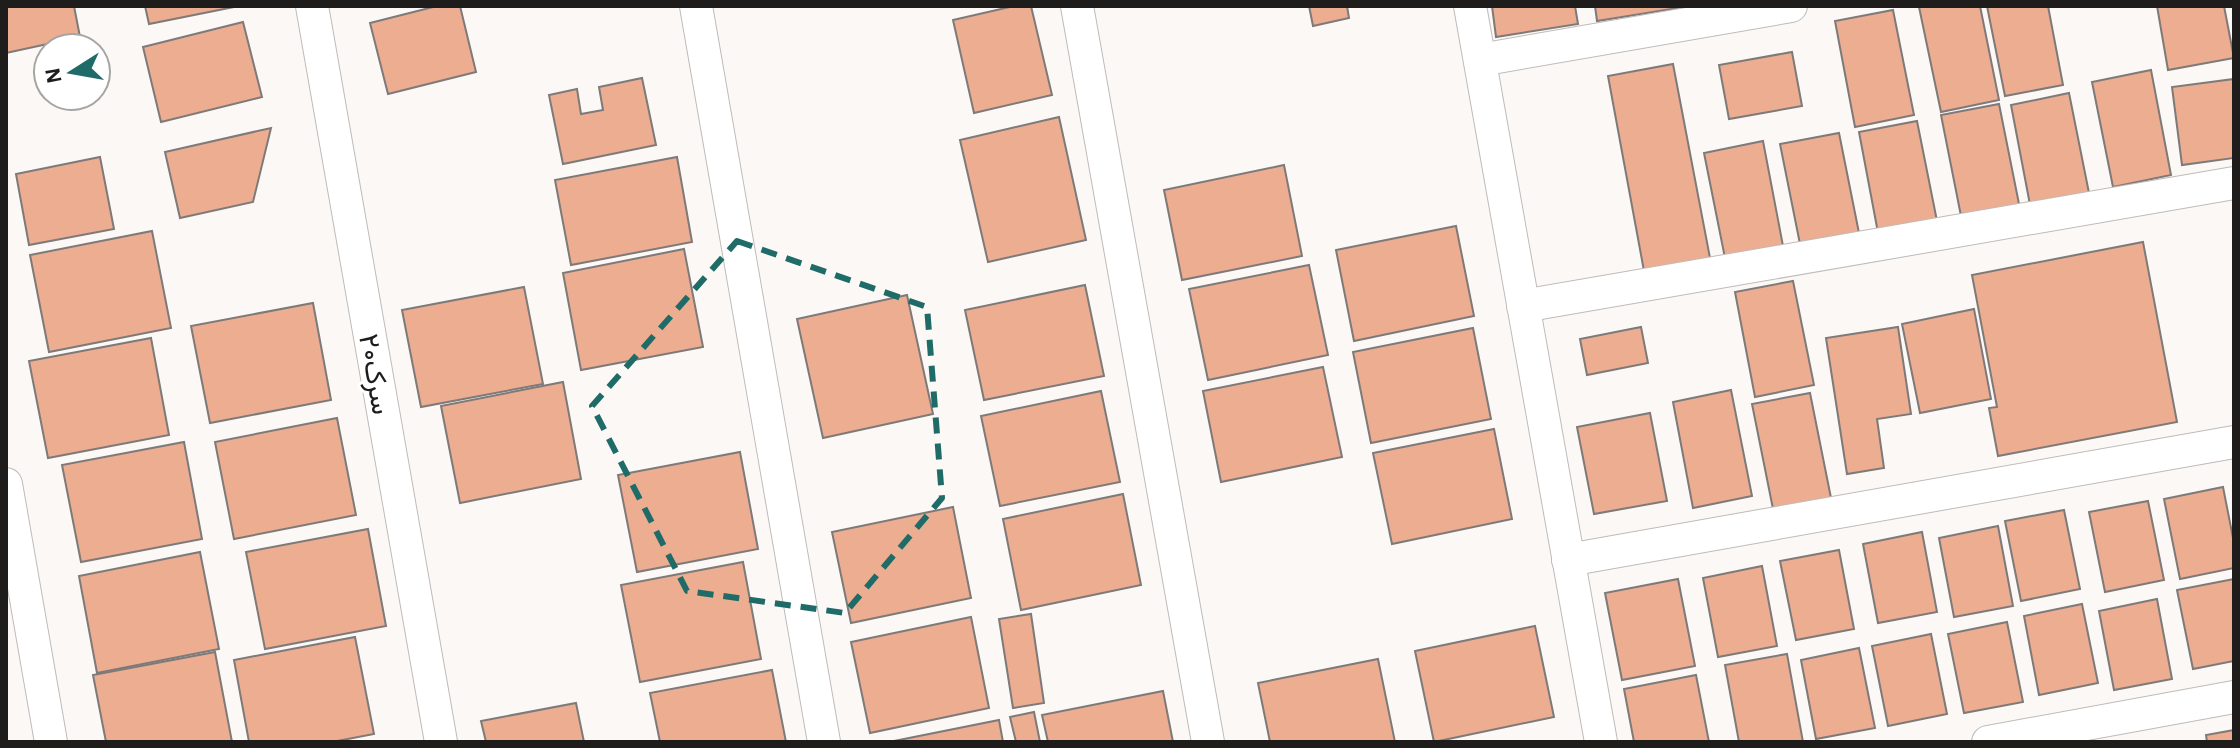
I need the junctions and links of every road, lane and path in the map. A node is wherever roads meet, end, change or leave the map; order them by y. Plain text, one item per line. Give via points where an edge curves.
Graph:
1 (312, 6) edge
2 (696, 6) edge
3 (1077, 6) edge
4 (1470, 6) edge
5 (1791, 6) edge
6 (1480, 60) junction
7 (2234, 183) edge
8 (1523, 306) junction
9 (2234, 442) edge
10 (6, 484) edge
11 (1568, 560) junction
12 (2234, 697) edge
13 (51, 742) edge
14 (441, 742) edge
15 (824, 742) edge
16 (1208, 742) edge
17 (1601, 742) edge
18 (1988, 742) edge

1 - 14 street, سرک۲۰
2 - 15 street
3 - 16 street
4 - 6 street
5 - 6 street
6 - 8 street
7 - 8 street
8 - 11 street
9 - 11 street
10 - 13 street
11 - 17 street
12 - 18 street

